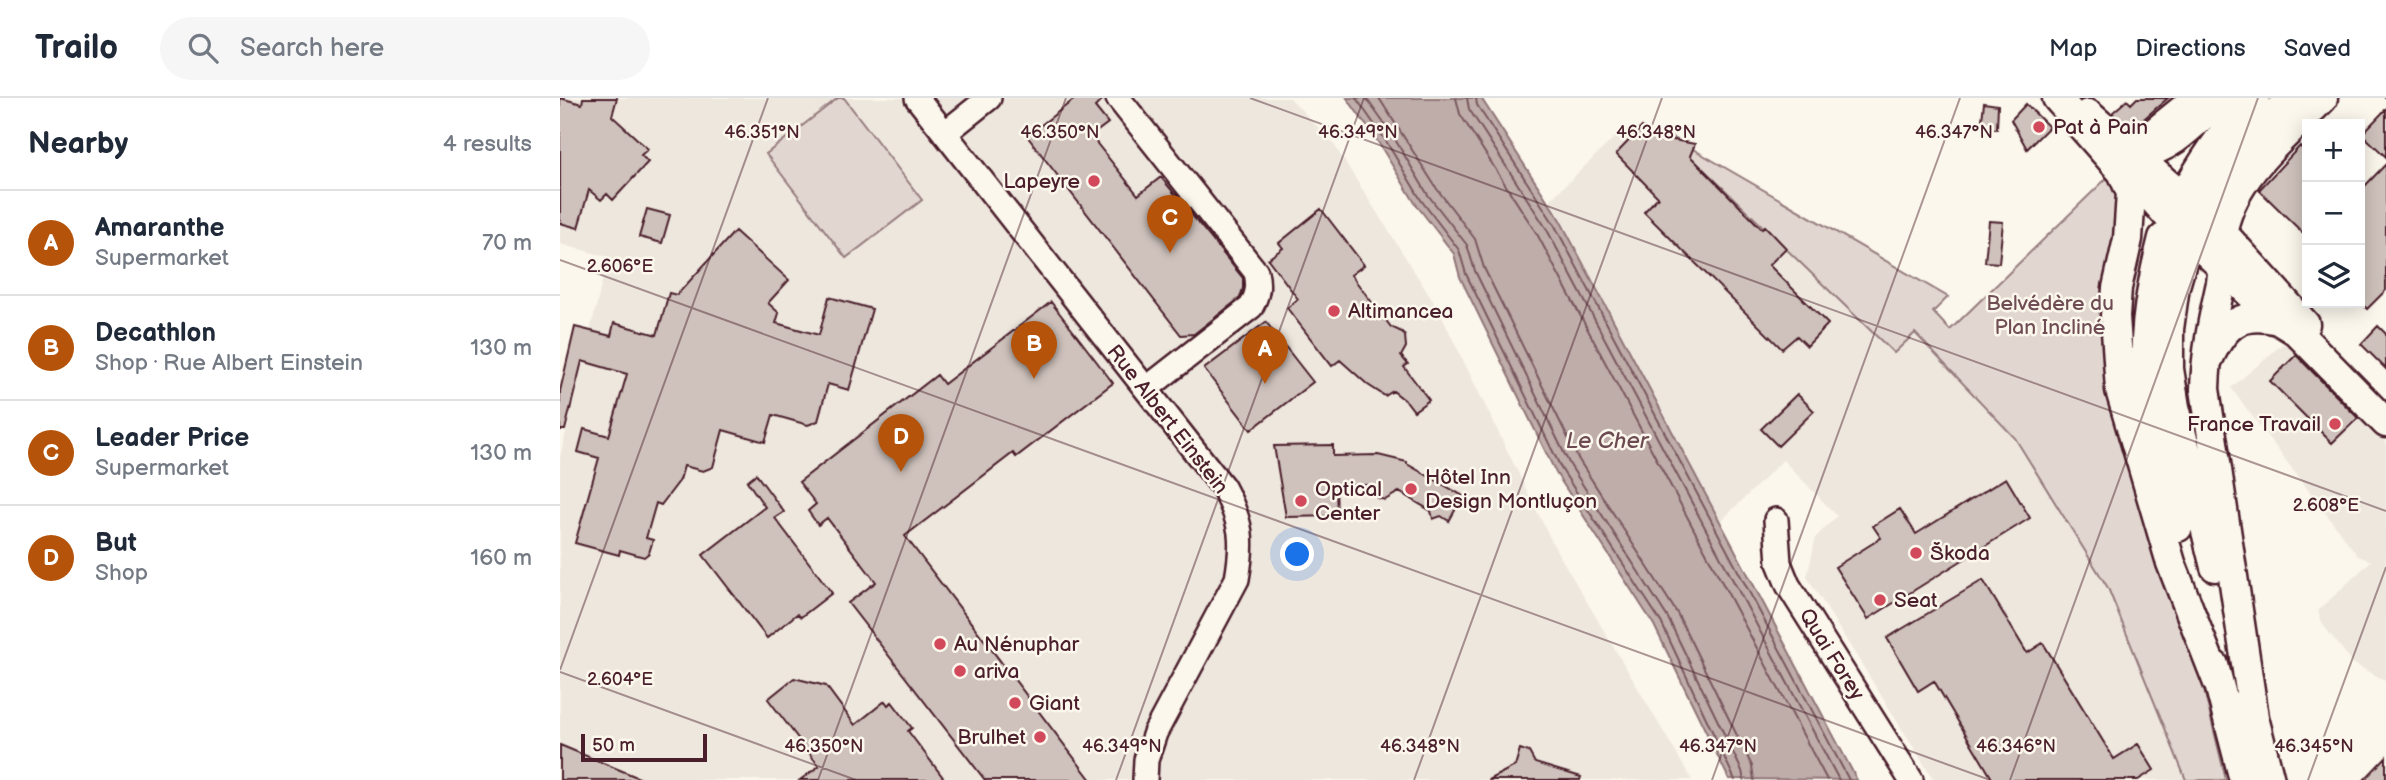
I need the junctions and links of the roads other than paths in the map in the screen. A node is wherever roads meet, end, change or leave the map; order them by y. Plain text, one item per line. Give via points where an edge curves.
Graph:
1 (917, 98) edge
2 (989, 98) edge
3 (1118, 98) edge
4 (2057, 98) edge
5 (2069, 98) edge
6 (2193, 98) edge
7 (2222, 98) edge
8 (2255, 98) edge
9 (2291, 98) edge
10 (2323, 98) edge
11 (945, 133) junction
12 (2186, 133) junction
13 (2128, 151) junction
14 (2166, 213) junction
15 (2215, 225) junction
16 (2128, 239) junction
17 (2290, 321) junction
18 (2206, 367) junction
19 (1146, 389) junction
20 (2386, 405) edge
21 (2386, 423) edge
22 (1776, 520) dead end
23 (2218, 683) junction
24 (2254, 716) junction
25 (1145, 780) edge
26 (1912, 780) edge
27 (2244, 780) edge
28 (2270, 780) edge

1 - 11 street, Rue Albert Einstein
2 - 11 street
3 - 19 street via 1256,272 1259,286 1251,307
4 - 13 main road
4 - 14 main road
4 - 16 main road via 2126,181 2131,193
5 - 13 main road
6 - 13 street
7 - 12 main road
8 - 15 main road via 2210,150
9 - 15 main road via 2228,167
10 - 15 main road via 2260,160
11 - 19 street, Rue Albert Einstein
12 - 13 main road via 2167,146
12 - 14 main road via 2165,167
13 - 14 main road
14 - 15 main road
14 - 15 main road
14 - 16 main road via 2139,226
14 - 23 main road via 2146,329 2149,408
14 - 24 main road via 2175,286 2169,369 2175,407
15 - 17 main road
15 - 18 main road
16 - 23 main road via 2116,288 2120,390 2171,562
17 - 18 main road via 2257,315 2235,323 2218,338
17 - 20 main road
17 - 21 main road
18 - 24 main road via 2205,389
19 - 25 street, Rue Albert Einstein via 1223,487 1241,530 1241,553 1237,579 1155,733
22 - 26 street, Quai Forey via 1779,563 1788,585
23 - 27 main road
24 - 28 main road

